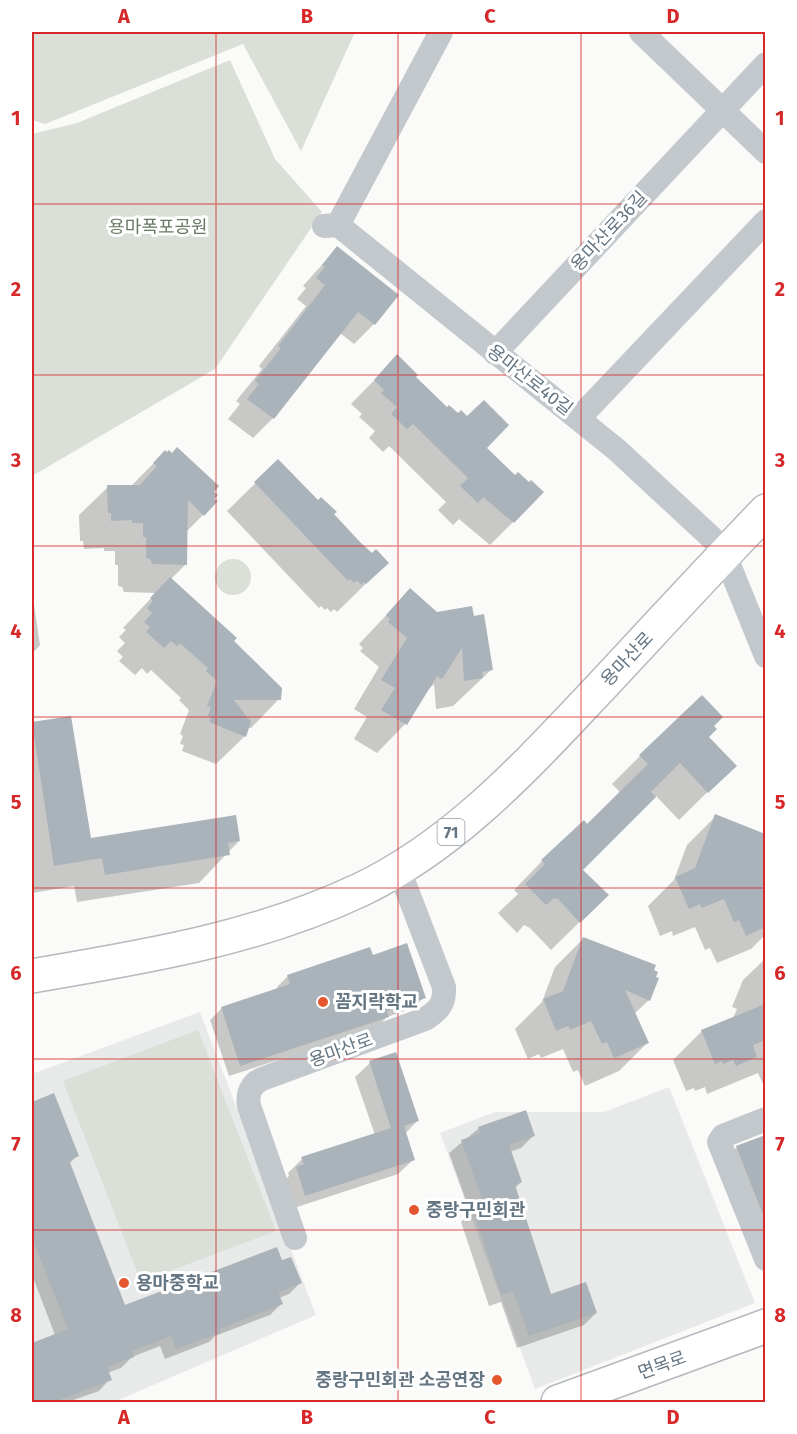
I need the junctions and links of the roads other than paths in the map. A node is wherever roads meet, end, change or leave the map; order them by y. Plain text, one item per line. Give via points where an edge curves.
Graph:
1 (441, 32) edge
2 (641, 32) edge
3 (765, 64) edge
4 (723, 110) junction
5 (765, 152) edge
6 (765, 221) edge
7 (495, 353) junction
8 (579, 418) junction
9 (765, 511) edge
10 (726, 553) junction
11 (765, 656) edge
12 (398, 867) junction
13 (32, 976) edge
14 (765, 1119) edge
15 (295, 1238) dead end
16 (765, 1259) edge
17 (765, 1326) edge
18 (558, 1402) edge

1 - 7 street, 용마산로40길 via 331,226
2 - 4 street
3 - 4 street, 용마산로36길
4 - 5 street
4 - 7 street, 용마산로36길
6 - 8 street
7 - 8 street, 용마산로40길
8 - 10 street, 용마산로40길
9 - 10 main road, 용마산로 / 71
10 - 11 street
10 - 12 main road, 용마산로 / 71 via 500,791 453,831
12 - 13 main road, 용마산로 / 71 via 361,890 215,941
12 - 15 street, 용마산로 via 444,987 439,1009 425,1019 262,1078 249,1092 249,1106
14 - 16 street via 720,1139 719,1144
17 - 18 main road, 면목로

